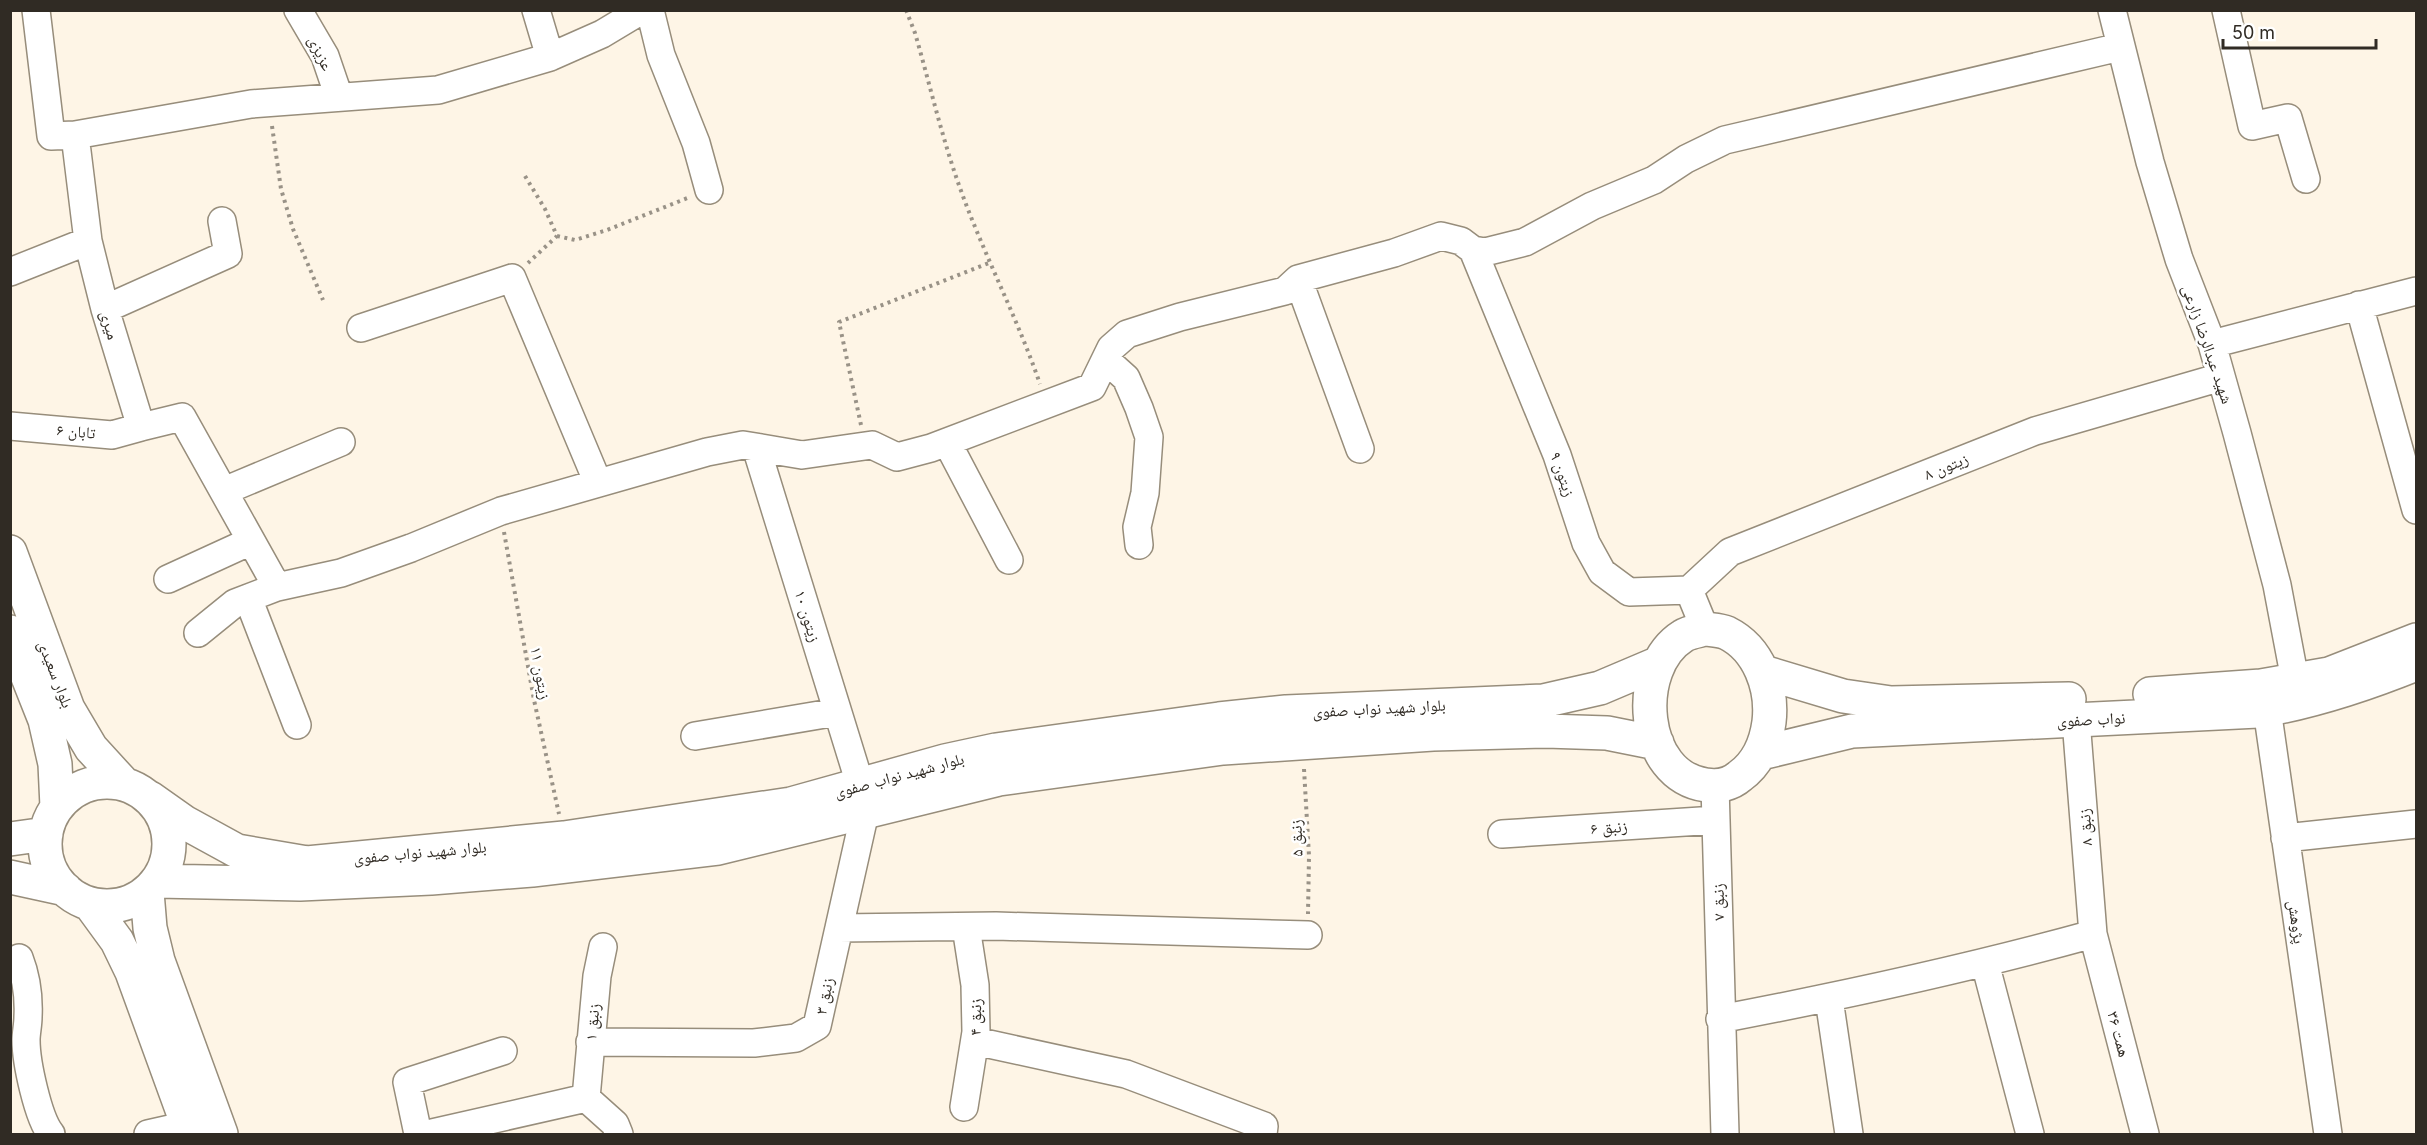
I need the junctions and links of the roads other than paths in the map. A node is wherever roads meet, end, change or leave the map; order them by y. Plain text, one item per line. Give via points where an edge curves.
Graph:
1 (36, 10) edge
2 (298, 10) edge
3 (536, 10) edge
4 (642, 10) edge
5 (650, 10) edge
6 (2112, 10) edge
7 (2226, 10) edge
8 (2120, 47) junction
9 (550, 57) junction
10 (339, 97) junction
11 (75, 135) junction
12 (2306, 179) dead end
13 (709, 190) road end
14 (222, 221) dead end
15 (88, 242) junction
16 (1473, 250) junction
17 (10, 272) edge
18 (1298, 279) junction
19 (2416, 291) edge
20 (2359, 305) junction
21 (105, 309) junction
22 (361, 328) dead end
23 (2212, 344) junction
24 (1106, 360) junction
25 (2221, 377) junction
26 (10, 426) edge
27 (141, 427) junction
28 (341, 442) dead end
29 (947, 442) junction
30 (756, 447) junction
31 (1360, 449) dead end
32 (598, 483) junction
33 (224, 491) junction
34 (2416, 510) edge
35 (251, 541) junction
36 (1139, 545) dead end
37 (10, 552) edge
38 (1009, 560) dead end
39 (168, 579) dead end
40 (277, 587) junction
41 (1689, 590) junction
42 (248, 598) junction
43 (1705, 629) junction
44 (10, 632) edge
45 (198, 633) dead end
46 (2416, 640) edge
47 (1659, 663) junction
48 (2416, 664) edge
49 (1762, 672) junction
50 (2295, 680) junction
51 (2164, 704) junction
52 (2267, 710) junction
53 (837, 712) junction
54 (2076, 720) junction
55 (297, 725) dead end
56 (695, 736) dead end
57 (1657, 743) junction
58 (1761, 753) junction
59 (1715, 786) junction
60 (137, 791) junction
61 (862, 798) junction
62 (793, 817) junction
63 (51, 820) junction
64 (1716, 820) junction
65 (2416, 824) edge
66 (1502, 834) dead end
67 (2285, 838) junction
68 (10, 839) edge
69 (10, 876) edge
70 (152, 886) junction
71 (77, 896) junction
72 (966, 927) junction
73 (839, 928) junction
74 (2093, 934) junction
75 (1308, 935) road end
76 (603, 947) dead end
77 (19, 958) dead end
78 (1985, 963) junction
79 (1829, 999) junction
80 (1720, 1018) junction
81 (975, 1041) junction
82 (590, 1042) junction
83 (503, 1051) dead end
84 (586, 1098) junction
85 (964, 1107) dead end
86 (189, 1130) edge
87 (51, 1134) edge
88 (148, 1134) edge
89 (220, 1134) edge
90 (418, 1134) edge
91 (428, 1134) edge
92 (619, 1134) edge
93 (1263, 1134) edge
94 (1725, 1134) edge
95 (1849, 1134) edge
96 (2030, 1134) edge
97 (2145, 1134) edge
98 (2328, 1134) edge

1 - 11 street via 51,136
2 - 10 street, عزیزی via 325,56
3 - 9 street
4 - 9 street via 602,34
5 - 13 street via 661,55 696,143
6 - 8 street, شهید عبدالرضا زارعی
7 - 12 street via 2252,126 2288,118
8 - 16 street via 1725,140 1654,180 1592,206 1525,242 1485,252
8 - 23 street, شهید عبدالرضا زارعی via 2178,260
9 - 10 street via 438,90
10 - 11 street via 269,102
11 - 15 street, میری
14 - 21 street via 228,254
15 - 17 street
15 - 21 street, میری
16 - 18 street via 1461,241 1441,236
16 - 41 street, زیتون ۹ via 1557,455 1586,543 1602,572 1629,592
18 - 24 street via 1285,291 1126,334 1111,348
18 - 31 street
19 - 20 street
20 - 23 street
20 - 34 street
21 - 27 street, میری
22 - 32 street via 512,278
23 - 25 street, شهید عبدالرضا زارعی
24 - 29 street via 1092,387
24 - 36 street via 1126,378 1149,437 1145,493 1137,527
25 - 41 street, زیتون ۸ via 2035,431 1730,552
25 - 50 street, شهید عبدالرضا زارعی via 2277,585
26 - 27 street, تابان ۶ via 112,435
27 - 33 street via 182,417
28 - 33 street
29 - 30 street via 897,457 872,445 802,455
29 - 38 street
30 - 32 street via 743,445 707,452
30 - 53 street, زیتون ۱۰
32 - 40 street via 501,511 341,573
33 - 35 street
35 - 39 street
35 - 40 street
37 - 60 main road, بلوار سعیدی via 68,709 91,748
40 - 42 street
41 - 43 street
42 - 45 street via 235,603
42 - 55 street
43 - 47 main road via 1685,634 1669,647
43 - 49 main road via 1725,632 1742,642 1755,656
44 - 63 main road, بلوار سعیدی via 45,720 56,764
46 - 50 main road, نواب صفوی via 2329,674
47 - 57 main road via 1650,704
47 - 61 main road, بلوار شهید نواب صفوی via 1600,688 1543,701 1286,712 996,750
48 - 52 main road, نواب صفوی via 2333,695
49 - 51 main road, نواب صفوی via 1843,696 1892,703 2085,698
49 - 58 main road via 1770,704
50 - 51 main road, نواب صفوی
51 - 52 main road, نواب صفوی
51 - 54 main road, نواب صفوی
52 - 67 street, پژوهش
53 - 56 street
53 - 61 street, زیتون ۱۰
54 - 58 main road, نواب صفوی via 1852,731
54 - 74 street, زنبق ۸
57 - 59 main road via 1678,773 1695,784
57 - 61 main road, بلوار شهید نواب صفوی via 1607,733 1546,730 1303,741 1223,748
58 - 59 main road via 1735,781
59 - 64 street, زنبق ۷
60 - 62 main road, بلوار شهید نواب صفوی via 237,851 307,863
60 - 63 main road via 109,781 94,783 67,795
60 - 70 main road via 166,823 169,838 165,868
61 - 62 main road, بلوار شهید نواب صفوی
61 - 73 street, زنبق ۳
62 - 70 main road, بلوار شهید نواب صفوی via 718,848 543,869 300,884
63 - 68 main road
63 - 71 main road via 45,849 48,864 55,877
64 - 66 street, زنبق ۶
64 - 80 street, زنبق ۷
65 - 67 street
67 - 98 street, پژوهش
69 - 71 main road
70 - 71 main road via 120,905
70 - 89 main road via 150,928 158,961
71 - 86 main road via 117,940
72 - 73 street
72 - 75 street
72 - 81 street, زنبق ۴ via 975,985
73 - 82 street, زنبق ۳ via 817,1026 796,1038 754,1043
74 - 78 street
74 - 97 street, همت ۳۶
76 - 82 street, زنبق ۱
77 - 87 street via 25,975 26,1041 33,1087
78 - 79 street
78 - 96 street
79 - 80 street
79 - 95 street
80 - 94 street, زنبق ۷
81 - 85 street, زنبق ۴
81 - 93 street via 1126,1074 1264,1125
82 - 84 street, زنبق ۱
83 - 90 street via 407,1082
84 - 91 street
84 - 92 street via 615,1124
86 - 88 street

